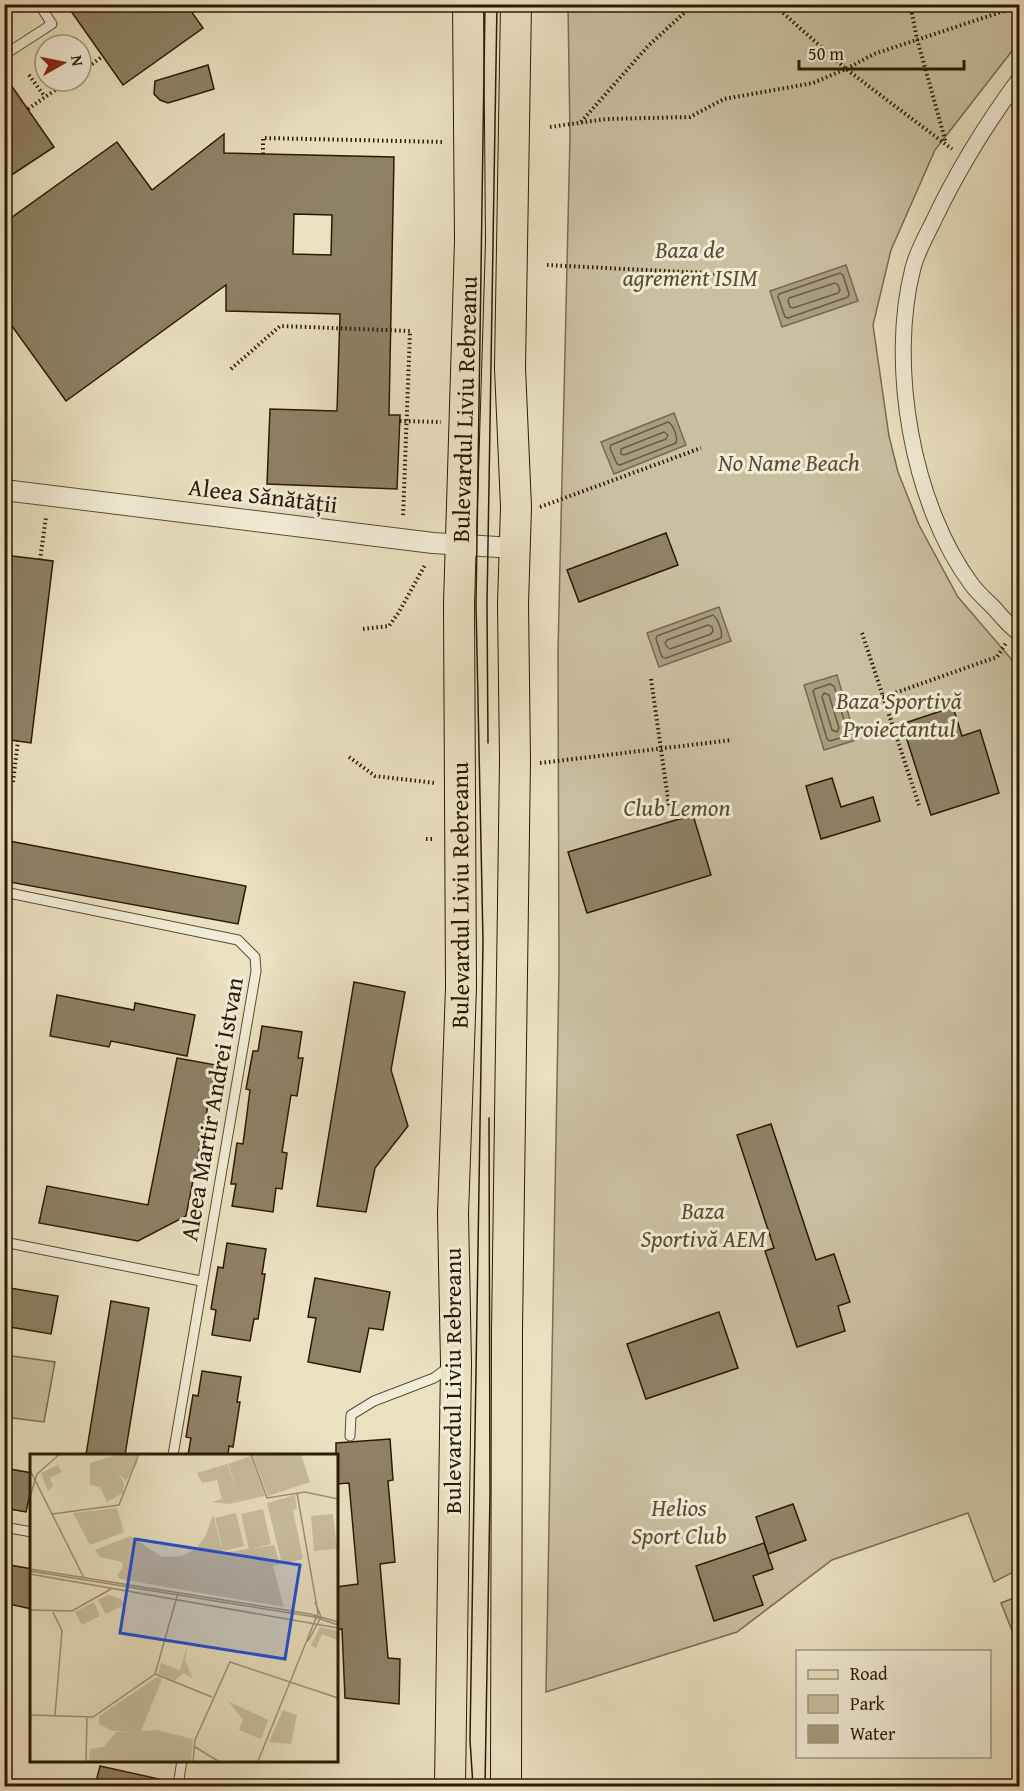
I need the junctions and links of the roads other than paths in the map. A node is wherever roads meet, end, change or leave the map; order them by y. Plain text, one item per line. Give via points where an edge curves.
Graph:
1 (39, 4) edge
2 (460, 4) edge
3 (468, 4) edge
4 (516, 4) edge
5 (468, 37) junction
6 (4, 55) edge
7 (1020, 78) edge
8 (4, 490) edge
9 (460, 545) junction
10 (515, 548) junction
11 (1017, 631) edge
12 (4, 892) edge
13 (4, 1242) edge
14 (201, 1281) junction
15 (456, 1362) junction
16 (350, 1436) dead end
17 (172, 1454) edge
18 (4, 1527) edge
19 (30, 1532) edge
20 (182, 1761) edge
21 (178, 1786) edge
22 (450, 1786) edge
23 (506, 1786) edge

1 - 6 lane via 52,24
2 - 5 lane
3 - 5 main road, Bulevardul Liviu Rebreanu
4 - 10 main road, Bulevardul Liviu Rebreanu via 510,368
5 - 9 main road, Bulevardul Liviu Rebreanu via 470,241
7 - 11 street via 964,161 913,266 903,343 908,410 930,506 972,585
8 - 9 street, Aleea Sănătății
9 - 10 street, Aleea Sănătății
9 - 15 main road, Bulevardul Liviu Rebreanu via 461,987 453,1214
10 - 23 main road, Bulevardul Liviu Rebreanu
12 - 14 lane, Aleea Martir Andrei Istvan via 238,940 255,957 256,971
13 - 14 lane
14 - 17 lane, Aleea Martir Andrei Istvan
15 - 16 lane via 434,1378 374,1401 351,1415
15 - 22 main road, Bulevardul Liviu Rebreanu
18 - 19 lane
20 - 21 lane

